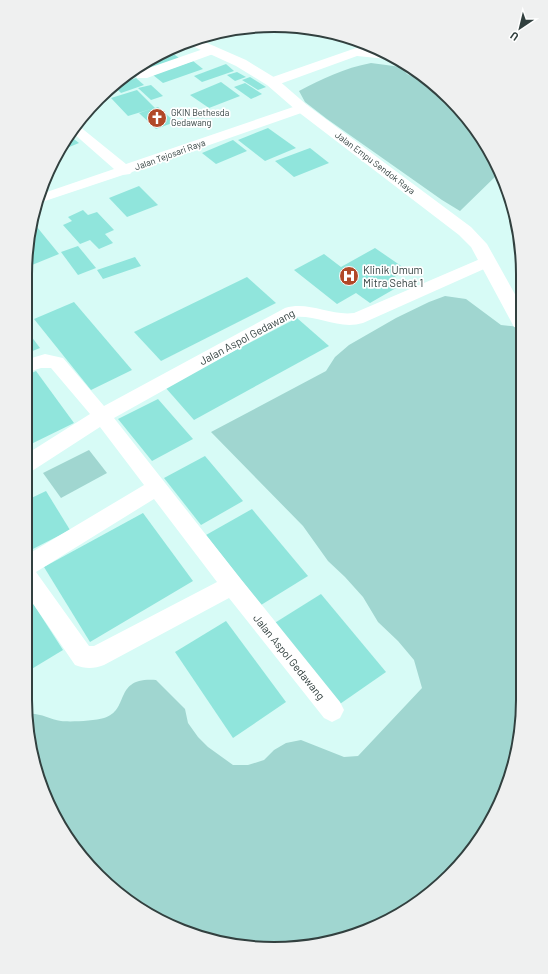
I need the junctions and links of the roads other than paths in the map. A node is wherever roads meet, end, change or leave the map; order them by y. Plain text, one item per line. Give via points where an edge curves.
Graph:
1 (198, 44) edge
2 (357, 48) edge
3 (212, 50) junction
4 (368, 51) edge
5 (142, 75) dead end
6 (272, 82) junction
7 (302, 108) junction
8 (79, 131) edge
9 (125, 171) junction
10 (44, 198) edge
11 (487, 261) junction
12 (516, 313) edge
13 (32, 364) edge
14 (102, 416) junction
15 (32, 461) edge
16 (158, 487) junction
17 (32, 563) edge
18 (32, 584) edge
19 (232, 585) junction
20 (332, 710) dead end

1 - 3 street, Jalan Empu Sendok Raya
2 - 4 street
2 - 6 street
3 - 5 street
3 - 6 street, Jalan Empu Sendok Raya via 241,63
6 - 7 street, Jalan Empu Sendok Raya
7 - 9 street, Jalan Tejosari Raya
7 - 11 street, Jalan Empu Sendok Raya via 465,230 478,244
8 - 9 street
9 - 10 street, Jalan Tejosari Raya
11 - 12 street, Jalan Empu Sendok Raya
11 - 14 street, Jalan Aspol Gedawang via 357,319 344,319 300,310 291,312
13 - 14 street, Jalan Aspol Gedawang via 49,359 57,363
14 - 15 street, Jalan Aspol Gedawang
14 - 16 street, Jalan Aspol Gedawang
16 - 17 street
16 - 19 street, Jalan Aspol Gedawang
18 - 19 street via 82,657 91,658
19 - 20 street, Jalan Aspol Gedawang

